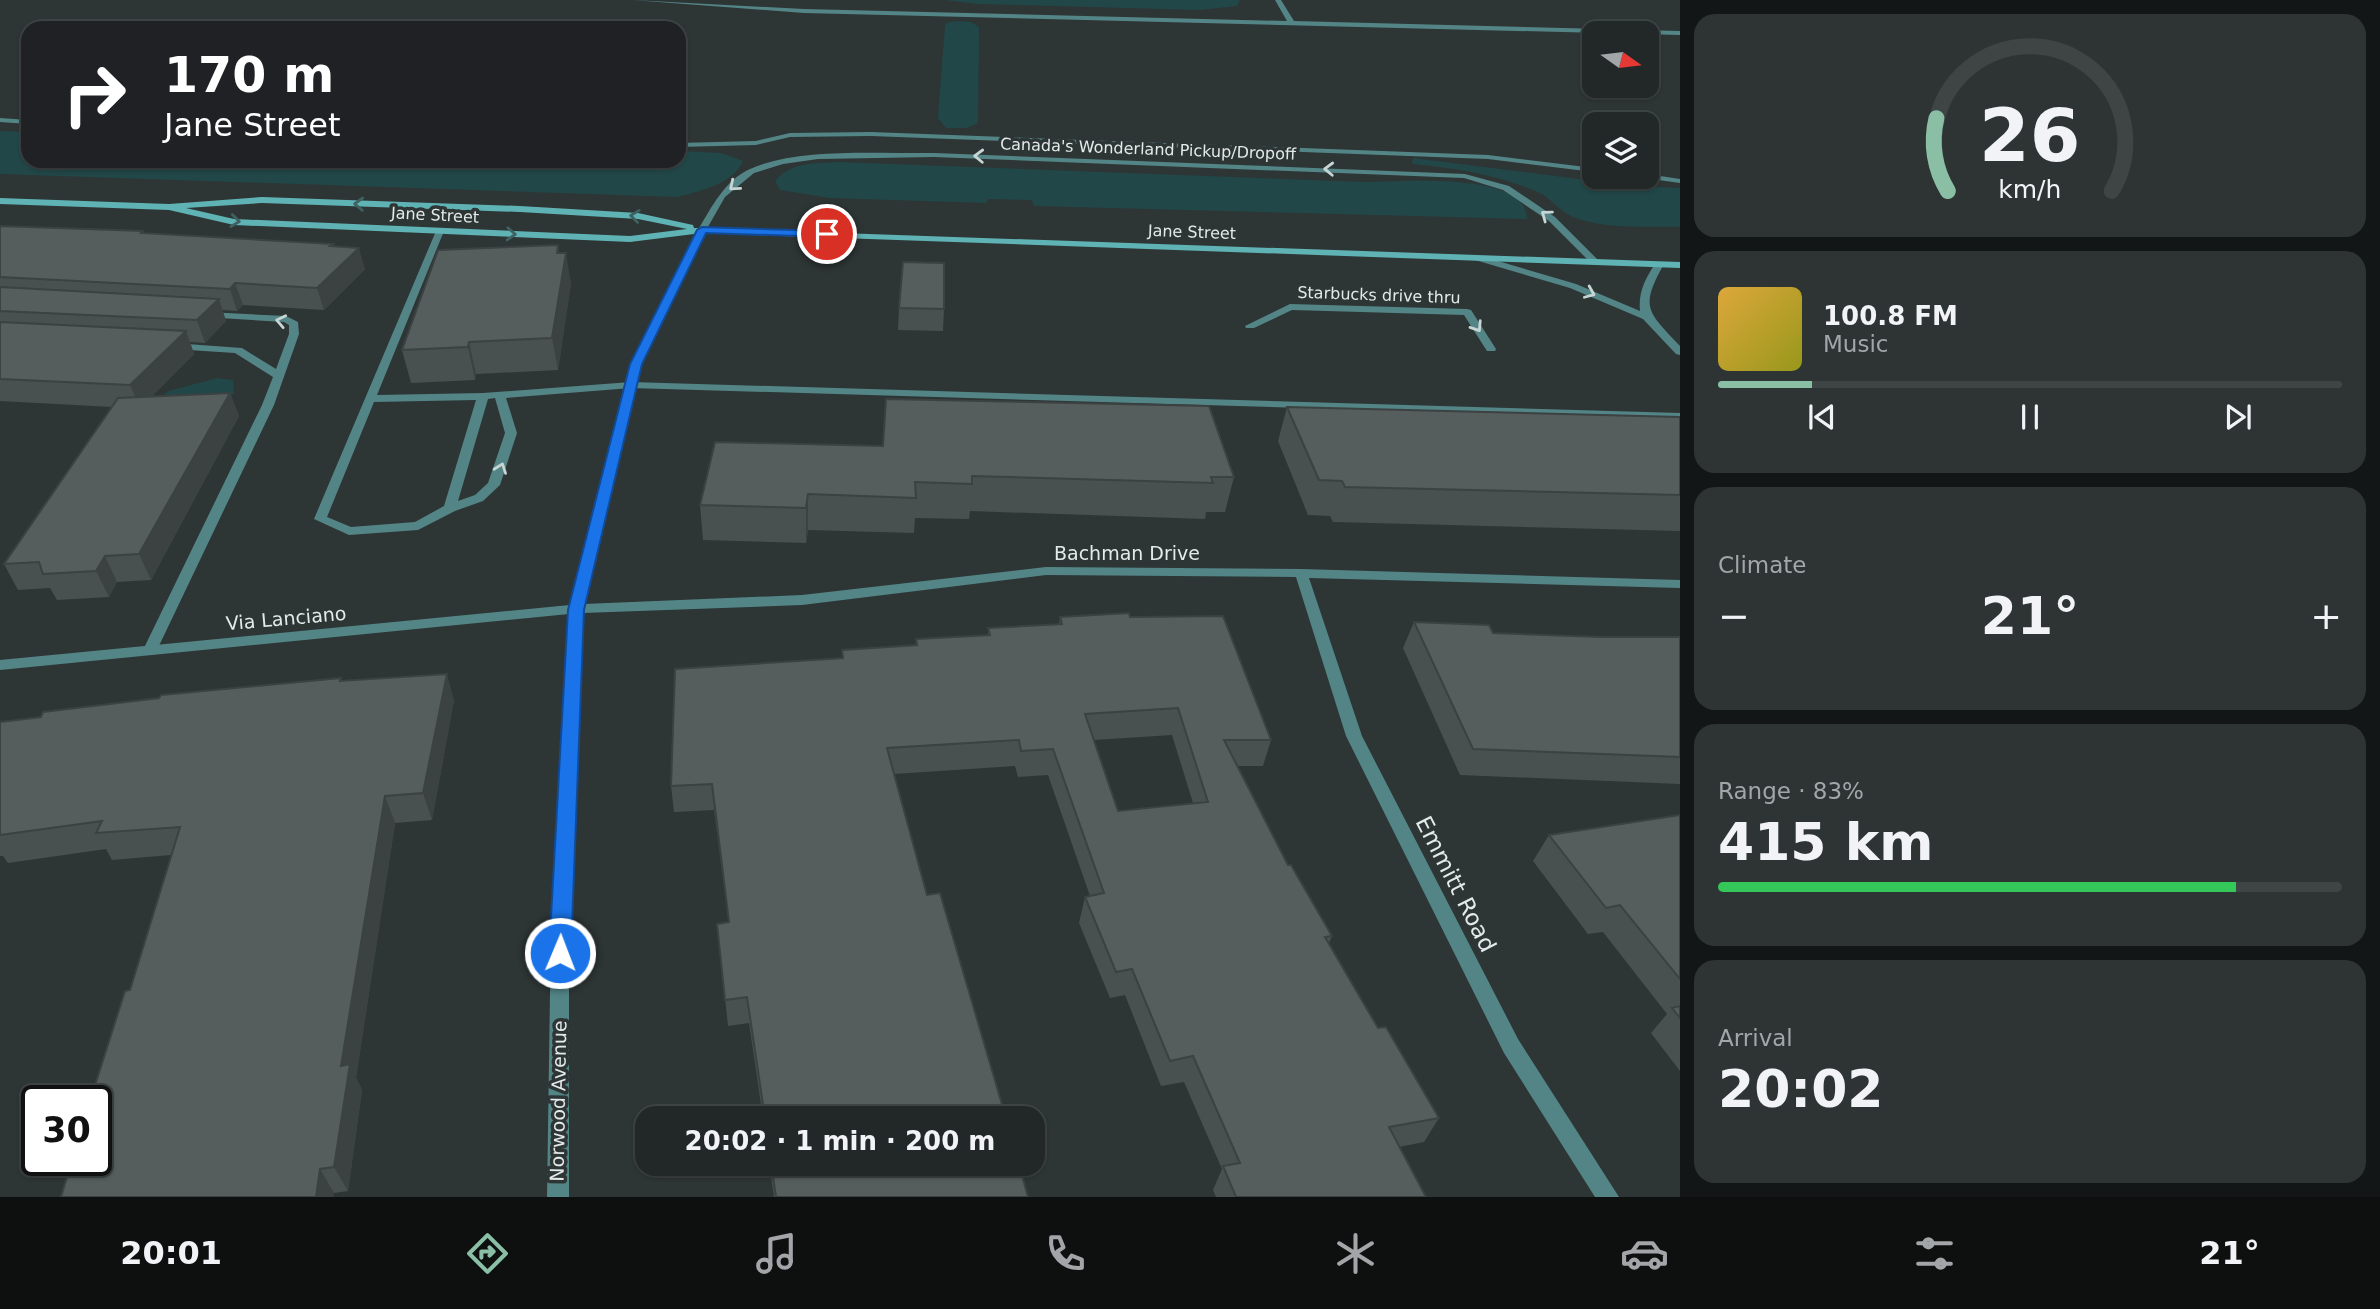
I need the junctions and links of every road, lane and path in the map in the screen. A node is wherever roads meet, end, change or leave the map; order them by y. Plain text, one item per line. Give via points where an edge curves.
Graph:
1 (635, 0) edge
2 (880, 0) edge
3 (1278, 0) edge
4 (876, 13) junction
5 (1292, 24) junction
6 (1680, 33) edge
7 (0, 120) edge
8 (21, 122) edge
9 (0, 130) edge
10 (21, 131) edge
11 (766, 141) junction
12 (686, 145) edge
13 (777, 145) dead end
14 (788, 150) dead end
15 (807, 158) junction
16 (1582, 169) edge
17 (1659, 178) edge
18 (1680, 181) edge
19 (0, 201) edge
20 (169, 207) junction
21 (702, 230) junction
22 (440, 231) junction
23 (1478, 258) junction
24 (1595, 262) junction
25 (1659, 264) junction
26 (1680, 265) edge
27 (191, 314) edge
28 (1647, 317) junction
29 (1250, 326) dead end
30 (159, 346) edge
31 (1491, 349) dead end
32 (1680, 352) edge
33 (279, 376) junction
34 (631, 385) junction
35 (500, 395) junction
36 (483, 396) junction
37 (370, 399) junction
38 (1680, 416) edge
39 (450, 508) junction
40 (1301, 573) junction
41 (1680, 584) edge
42 (576, 610) junction
43 (150, 650) junction
44 (0, 665) edge
45 (558, 1197) edge
46 (1608, 1197) edge

1 - 4 street
2 - 4 street
3 - 5 street
4 - 5 street
5 - 6 street
7 - 8 street
9 - 10 street
11 - 12 street
11 - 13 street
11 - 16 street via 790,135 872,134 1488,158
14 - 15 street
15 -> 21 street, Canada's Wonderland Pickup/Dropoff via 751,171 722,196
24 -> 15 street, Canada's Wonderland Pickup/Dropoff via 1552,219 1506,188 1465,176 934,155
17 - 18 street
19 - 20 main road, Jane Street
21 -> 20 main road, Jane Street via 638,216 520,209 262,200
20 -> 22 main road, Jane Street via 234,222
22 -> 21 main road, Jane Street via 630,239
21 - 23 main road, Jane Street
21 - 34 street, Norwood Avenue via 636,364
22 - 37 street
23 - 24 main road, Jane Street
23 -> 28 street via 1573,286
24 - 25 main road, Jane Street
25 - 26 main road, Jane Street
25 - 28 street via 1643,293
33 -> 27 street via 294,324 286,319
28 - 32 street
29 -> 31 street, Starbucks drive thru via 1290,307 1466,312
30 - 33 street via 238,350
33 - 43 street
34 - 35 street
34 - 38 street
34 - 42 street, Norwood Avenue
35 - 36 street
39 -> 35 street via 479,498 494,485 511,433
36 - 37 street
36 - 39 street
37 - 39 street via 320,519 349,531 418,526
40 - 41 street, Bachman Drive
40 - 42 street, Bachman Drive via 1046,571 802,600
40 - 46 street, Emmitt Road via 1354,736 1511,1046
42 - 43 street, Via Lanciano
42 - 45 street, Norwood Avenue via 560,926
43 - 44 street, Via Lanciano

